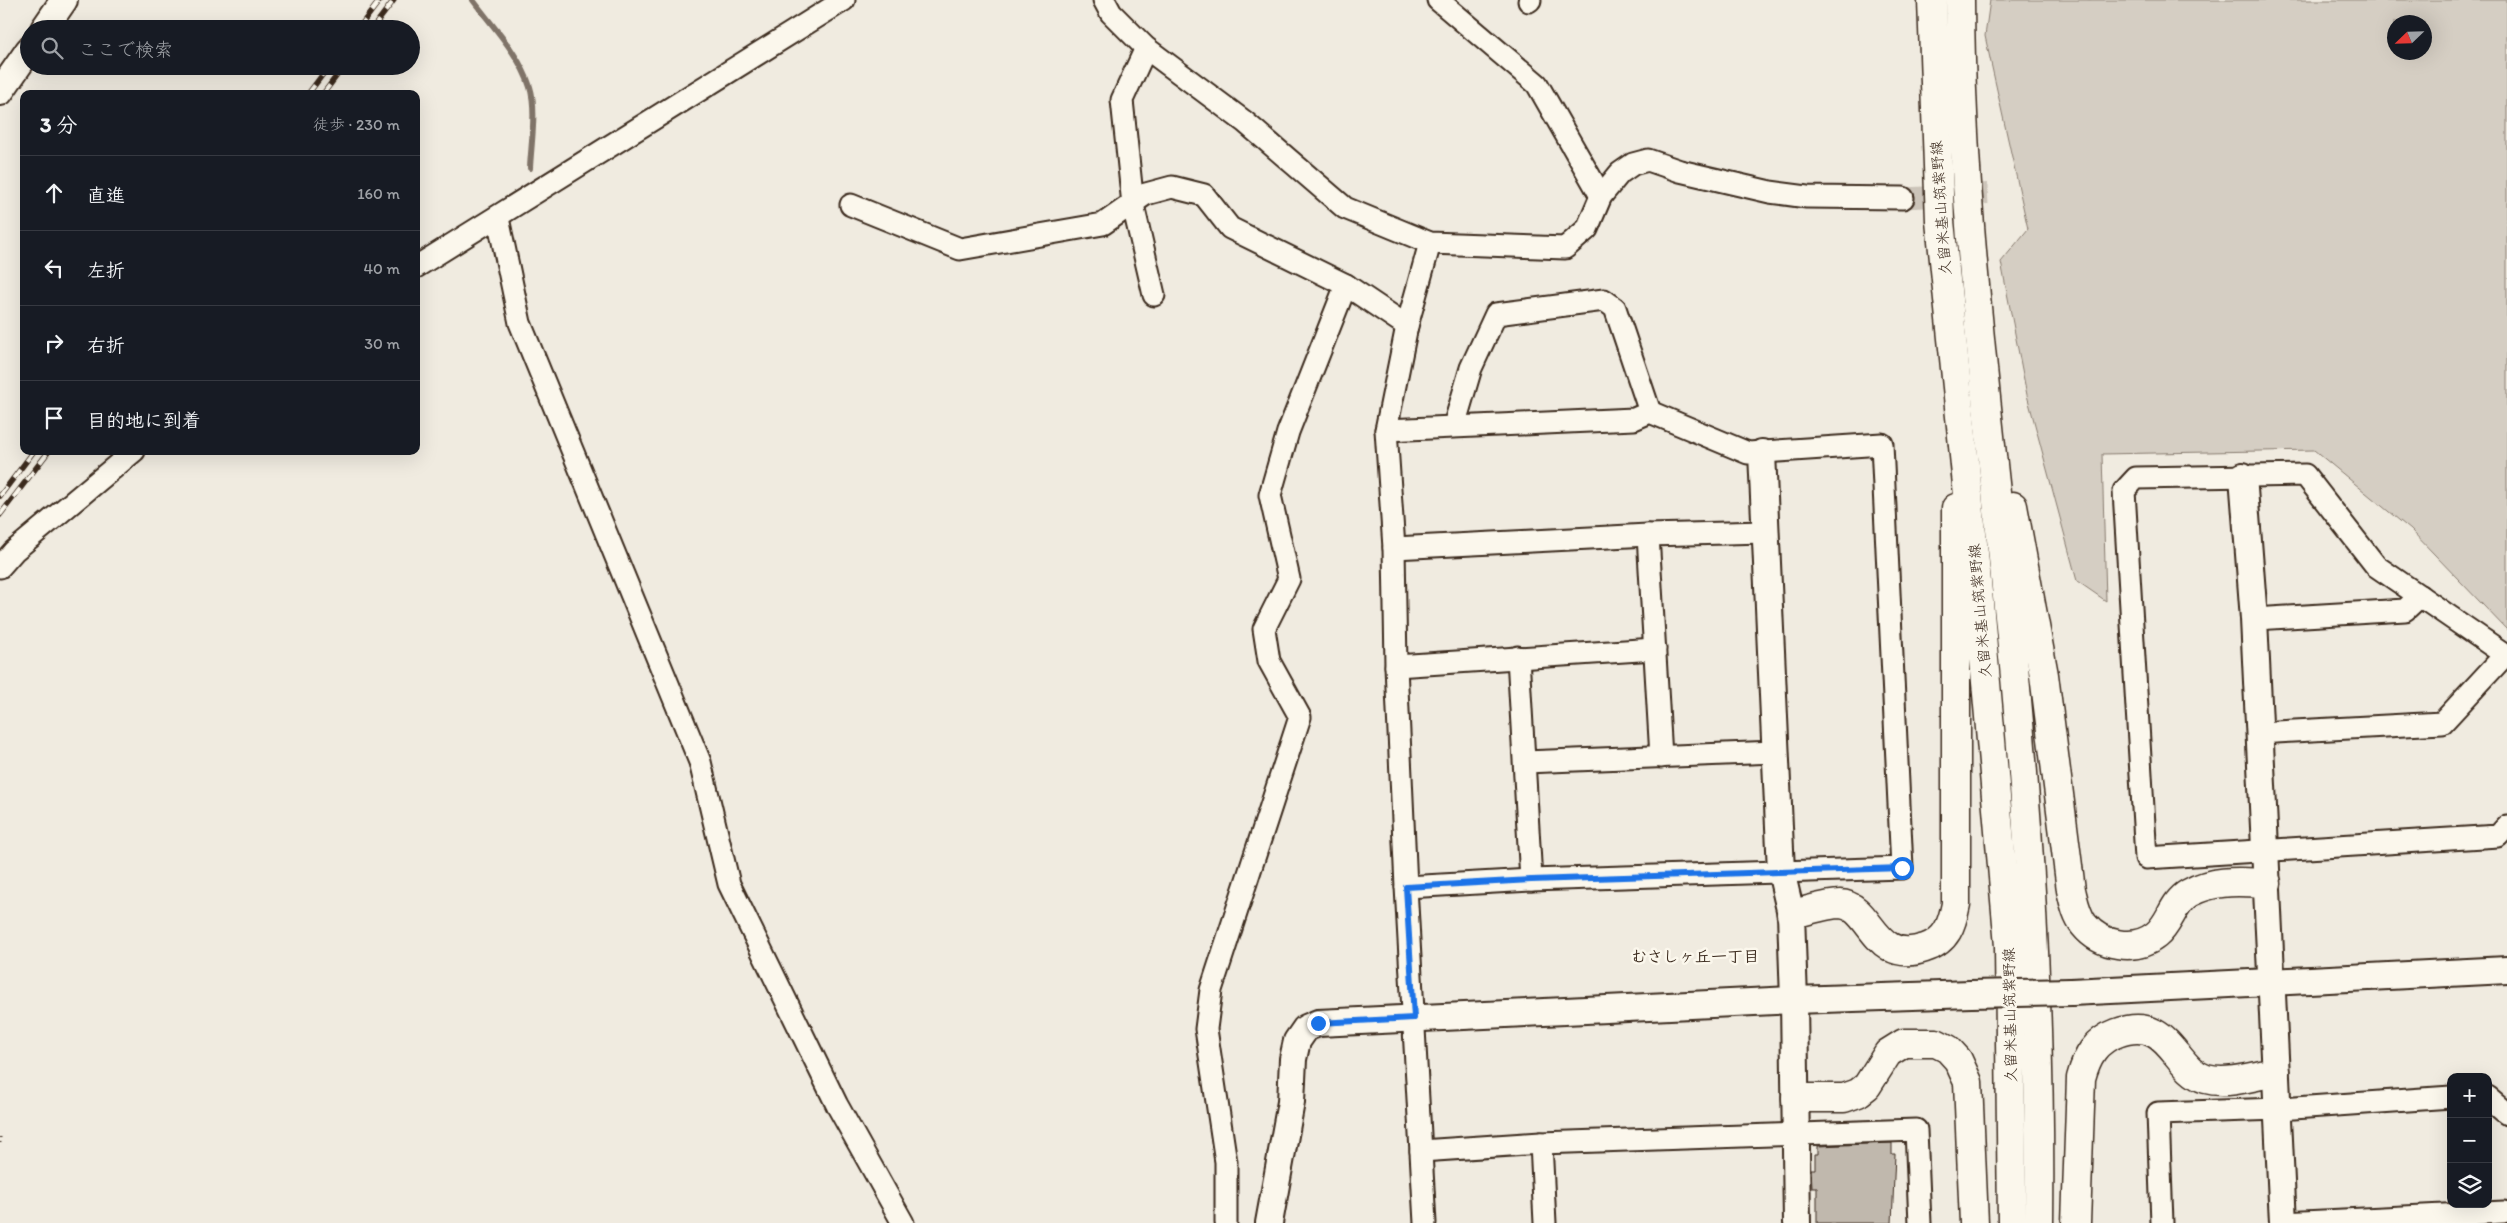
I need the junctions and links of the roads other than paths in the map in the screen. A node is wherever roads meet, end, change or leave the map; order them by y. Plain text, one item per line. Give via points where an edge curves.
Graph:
1 (64, 0) edge
2 (844, 0) edge
3 (1104, 0) edge
4 (1438, 0) edge
5 (1932, 0) edge
6 (1960, 0) edge
7 (50, 20) edge
8 (1146, 48) junction
9 (20, 63) edge
10 (0, 92) edge
11 (1601, 196) junction
12 (1903, 198) tunnel mouth
13 (1133, 204) junction
14 (851, 206) dead end
15 (498, 218) junction
16 (1430, 243) junction
17 (420, 265) edge
18 (1346, 285) junction
19 (1154, 295) dead end
20 (1407, 326) junction
21 (1650, 412) junction
22 (1454, 426) junction
23 (1961, 428) junction
24 (1386, 430) junction
25 (1989, 433) junction
26 (1762, 453) junction
27 (129, 455) edge
28 (2243, 476) junction
29 (1765, 532) junction
30 (1648, 535) junction
31 (1394, 548) junction
32 (0, 567) edge
33 (2420, 596) junction
34 (2254, 619) junction
35 (1654, 649) junction
36 (2506, 655) edge
37 (1518, 657) junction
38 (1396, 666) junction
39 (2259, 733) junction
40 (1775, 752) junction
41 (1661, 757) junction
42 (1525, 762) junction
43 (2507, 826) edge
44 (2265, 850) junction
45 (1781, 871) junction
46 (1531, 880) junction
47 (2267, 883) junction
48 (1406, 887) junction
49 (1791, 914) junction
50 (2507, 970) edge
51 (2272, 982) junction
52 (1794, 1000) junction
53 (1414, 1018) junction
54 (2275, 1072) junction
55 (2447, 1096) edge
56 (1796, 1098) junction
57 (2492, 1101) edge
58 (2279, 1109) junction
59 (2507, 1114) edge
60 (1794, 1135) junction
61 (1541, 1143) junction
62 (1421, 1151) junction
63 (2505, 1215) edge
64 (903, 1223) edge
65 (1226, 1223) edge
66 (1270, 1223) edge
67 (1425, 1223) edge
68 (1545, 1223) edge
69 (1797, 1223) edge
70 (1920, 1223) edge
71 (1974, 1223) edge
72 (2012, 1223) edge
73 (2039, 1223) edge
74 (2076, 1223) edge
75 (2162, 1223) edge
76 (2283, 1223) edge

1 - 7 street
2 - 15 street
3 - 8 street via 1112,13
4 - 11 street via 1537,84
5 - 23 main road, 久留米基山筑紫野線 via 1940,221
6 - 25 main road, 久留米基山筑紫野線 via 1967,213
8 - 13 street via 1122,100
8 - 16 street via 1245,122 1345,208
9 - 10 street
11 - 12 street via 1620,173 1633,164 1648,160 1680,171 1770,192 1807,197
11 - 16 street via 1587,229 1565,248
13 - 14 street via 1103,224 960,249
13 - 18 street via 1146,194 1172,186 1204,195 1230,228
13 - 19 street
15 - 17 street
15 - 64 street via 520,323 700,762 729,884 837,1106
16 - 20 street
18 - 20 street
18 - 65 street via 1288,432 1270,495 1289,579 1264,629 1269,661 1300,717 1211,990 1206,1029 1226,1162
20 - 24 street
21 - 22 street via 1634,419
21 - 22 street via 1614,308 1604,300 1496,314 1471,368
21 - 26 street via 1748,453
22 - 24 street
23 - 49 main road via 1954,528 1956,904 1952,925 1937,943 1914,952 1887,946 1854,910 1840,904
23 - 72 main road, 久留米基山筑紫野線 via 2009,946
24 - 31 street
25 - 47 main road via 2012,502 2044,675 2071,890 2077,914 2084,926 2098,938 2127,945 2156,935 2173,908 2187,894 2207,884
25 - 73 main road, 久留米基山筑紫野線 via 2016,688 2035,942
26 - 29 street
26 - 45 street via 1882,444 1900,818 1902,868
27 - 32 street via 14,551
28 - 33 street via 2305,475 2376,566
28 - 34 street
28 - 44 street via 2136,478 2124,491 2146,858
29 - 30 street
29 - 40 street
30 - 31 street
30 - 35 street
31 - 38 street
33 - 34 street via 2405,610
33 - 36 street
34 - 39 street
35 - 37 street
35 - 41 street
36 - 39 street via 2442,723
37 - 38 street
37 - 42 street
38 - 48 street
39 - 44 street
40 - 41 street
40 - 45 street
41 - 42 street
42 - 46 street
43 - 44 street via 2498,836
44 - 47 street
45 - 46 street
45 - 49 street
46 - 48 street
47 - 51 street
48 - 53 street
49 - 52 street
50 - 51 street
51 - 52 street, bridge
51 - 54 street
52 - 53 street
52 - 56 street
53 - 62 street
53 - 66 street via 1318,1023 1306,1028 1297,1041 1293,1059 1291,1102
54 - 58 street
54 - 74 main road via 2227,1080 2207,1079 2191,1072 2166,1041 2141,1029 2124,1031 2098,1043 2088,1056 2081,1078
55 - 58 street
56 - 60 street
56 - 71 main road via 1844,1098 1858,1093 1867,1086 1888,1053 1904,1043 1936,1043 1948,1049 1958,1060 1968,1082
57 - 59 street
58 - 75 street via 2158,1113
58 - 76 street
60 - 61 street
60 - 69 street
60 - 70 street via 1916,1130
61 - 62 street
61 - 68 street
62 - 67 street
63 - 76 street

